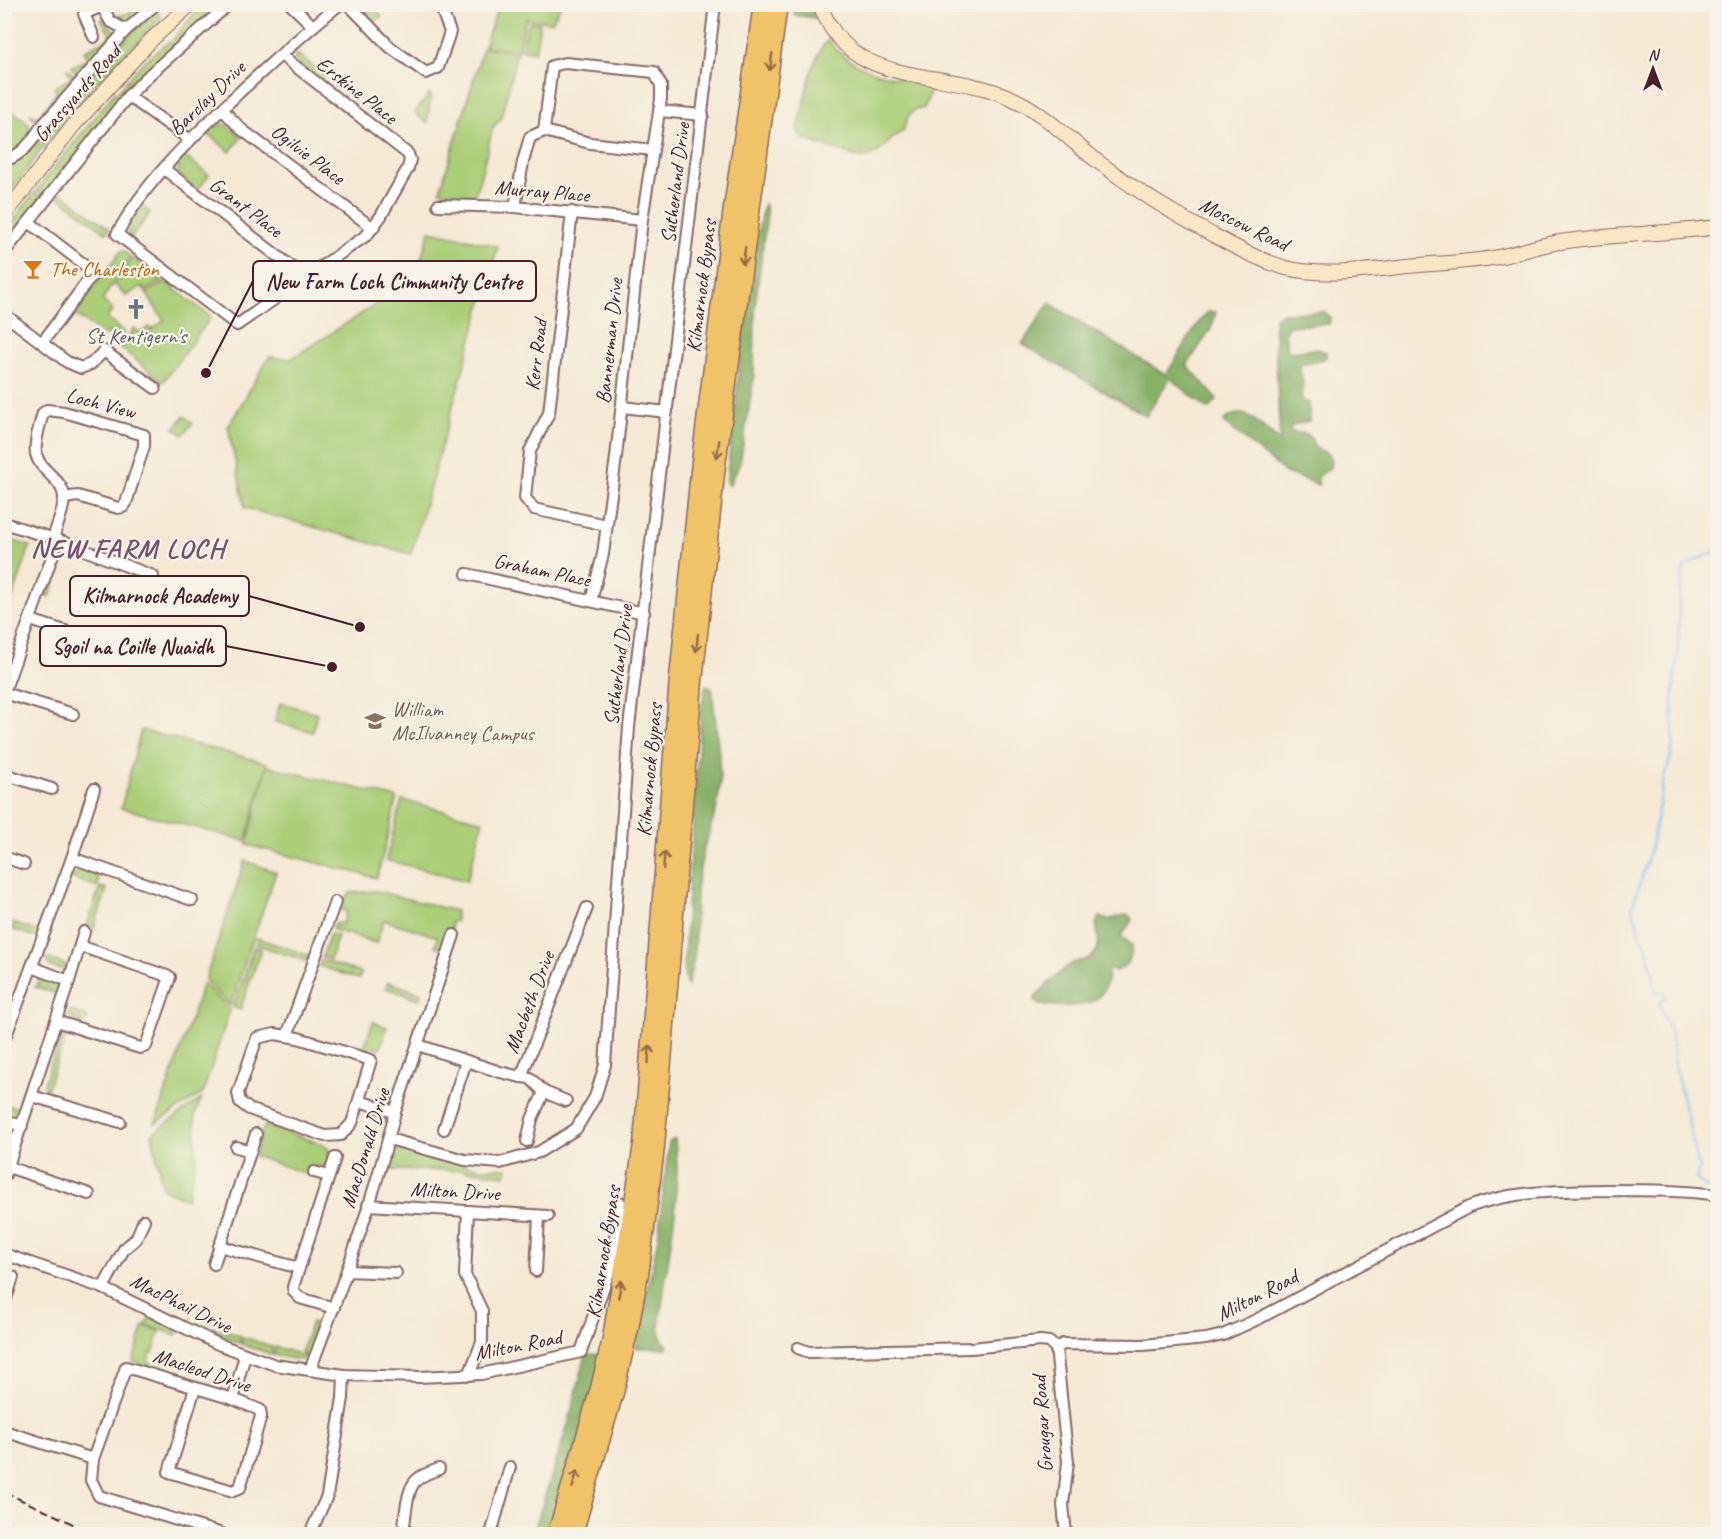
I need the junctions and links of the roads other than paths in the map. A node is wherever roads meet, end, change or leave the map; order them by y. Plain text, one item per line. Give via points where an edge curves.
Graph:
1 (156, 4) edge
2 (191, 4) edge
3 (229, 4) edge
4 (290, 4) edge
5 (340, 4) edge
6 (348, 4) edge
7 (443, 4) edge
8 (715, 4) edge
9 (757, 4) edge
10 (820, 4) edge
11 (775, 5) edge
12 (312, 26) junction
13 (760, 27) junction
14 (126, 30) junction
15 (94, 37) dead end
16 (281, 55) junction
17 (128, 96) junction
18 (222, 109) junction
19 (659, 111) junction
20 (703, 115) junction
21 (544, 130) junction
22 (189, 140) junction
23 (653, 150) junction
24 (4, 161) edge
25 (164, 169) junction
26 (438, 205) dead end
27 (515, 207) junction
28 (7, 209) edge
29 (572, 212) junction
30 (642, 220) junction
31 (29, 222) junction
32 (1718, 227) edge
33 (373, 228) junction
34 (4, 253) edge
35 (304, 279) junction
36 (4, 314) edge
37 (42, 343) junction
38 (155, 388) dead end
39 (622, 407) junction
40 (667, 412) junction
41 (64, 498) junction
42 (4, 523) edge
43 (606, 525) junction
44 (56, 539) junction
45 (467, 574) dead end
46 (153, 576) dead end
47 (591, 601) junction
48 (644, 613) junction
49 (30, 620) junction
50 (103, 643) dead end
51 (4, 692) edge
52 (73, 714) dead end
53 (4, 774) edge
54 (52, 789) dead end
55 (94, 789) dead end
56 (4, 857) edge
57 (72, 858) junction
58 (24, 864) dead end
59 (192, 900) dead end
60 (335, 903) dead end
61 (587, 908) dead end
62 (84, 932) dead end
63 (454, 935) dead end
64 (80, 946) junction
65 (32, 967) junction
66 (69, 981) junction
67 (56, 1021) junction
68 (287, 1036) junction
69 (4, 1041) edge
70 (418, 1045) junction
71 (466, 1061) junction
72 (521, 1077) junction
73 (544, 1092) junction
74 (32, 1096) junction
75 (359, 1101) junction
76 (566, 1101) dead end
77 (395, 1112) junction
78 (4, 1120) edge
79 (120, 1122) dead end
80 (22, 1126) junction
81 (444, 1129) dead end
82 (256, 1134) dead end
83 (389, 1139) junction
84 (527, 1141) dead end
85 (236, 1147) dead end
86 (250, 1151) junction
87 (335, 1158) dead end
88 (7, 1171) edge
89 (314, 1172) dead end
90 (329, 1176) junction
91 (89, 1194) dead end
92 (1718, 1195) edge
93 (620, 1202) dead end
94 (368, 1205) junction
95 (468, 1211) junction
96 (144, 1220) dead end
97 (219, 1246) junction
98 (4, 1254) edge
99 (214, 1263) dead end
100 (299, 1268) junction
101 (347, 1271) junction
102 (536, 1272) dead end
103 (396, 1273) dead end
104 (13, 1277) dead end
105 (103, 1288) junction
106 (4, 1305) edge
107 (334, 1308) junction
108 (798, 1348) dead end
109 (1056, 1348) junction
110 (245, 1355) junction
111 (310, 1370) junction
112 (344, 1375) junction
113 (469, 1375) junction
114 (195, 1388) junction
115 (233, 1399) junction
116 (4, 1431) edge
117 (93, 1459) junction
118 (510, 1467) dead end
119 (439, 1469) dead end
120 (222, 1534) edge
121 (310, 1534) edge
122 (403, 1534) edge
123 (491, 1534) edge
124 (558, 1534) edge
125 (573, 1534) edge
126 (1066, 1534) edge

1 - 14 street
2 - 28 street, Grassyards Road via 152,39 73,126
3 - 17 street
4 - 12 street
5 - 12 street, Barclay Drive
6 - 7 street via 390,47 426,73 438,68 450,32
8 - 20 street, Sutherland Drive
9 - 13 highway
10 - 32 street, Moscow Road via 836,36 858,57 887,68 1008,96 1041,115 1150,198 1215,236 1285,268 1333,272 1456,262 1602,236
11 - 13 highway, Kilmarnock Bypass
11 -> 125 highway, Kilmarnock Bypass via 716,465 693,681 655,1148 641,1257 615,1389
12 - 16 street, Barclay Drive
124 -> 13 highway, Kilmarnock Bypass via 611,1343 643,1144 700,473
14 - 15 street via 110,21 102,6 84,14
14 - 24 street via 30,144
16 - 18 street, Barclay Drive
16 - 33 street, Erskine Place via 409,156 408,168
17 - 22 street
17 - 31 street
18 - 22 street, Barclay Drive
18 - 33 street, Ogilvie Place via 241,129
19 - 20 street
19 - 21 street, Bannerman Drive via 661,85 654,72 565,63 552,66
19 - 23 street, Bannerman Drive
20 - 40 street, Sutherland Drive
21 - 23 street via 590,143
21 - 27 street via 530,137
22 - 25 street, Barclay Drive
23 - 30 street, Bannerman Drive
25 - 35 street, Grant Place
25 - 35 street, Barclay Drive via 117,234 237,325
26 - 27 street, Murray Place
27 - 29 street, Murray Place
29 - 30 street, Murray Place
29 - 43 street, Kerr Road via 549,413 530,450 525,498 534,509
30 - 39 street, Bannerman Drive
31 - 34 street
31 - 37 street via 86,266 92,275
33 - 35 street
36 - 37 street
37 - 38 street via 81,368 104,351
39 - 40 street
39 - 43 street, Bannerman Drive
40 - 48 street, Sutherland Drive
41 - 41 street, Loch View via 54,477 36,456 43,413 64,412 144,435 144,446 123,507 78,496
41 - 44 street
42 - 44 street
43 - 47 street, Bannerman Drive
44 - 46 street
44 - 49 street
45 - 47 street, Graham Place
47 - 48 street, Graham Place
48 - 83 street, Sutherland Drive via 629,727 605,1065 595,1097 576,1129 539,1152 500,1163 465,1160
49 - 50 street
49 - 51 street
51 - 52 street
53 - 54 street
55 - 57 street
56 - 58 street
57 - 59 street
57 - 65 street
60 - 68 street
61 - 72 street, Macbeth Drive
62 - 64 street
63 - 70 street, MacDonald Drive
64 - 66 street
64 - 67 street via 170,977 146,1046 140,1048
65 - 66 street
65 - 69 street
66 - 67 street
67 - 74 street
68 - 75 street via 371,1060
68 - 75 street via 257,1038 238,1093 240,1101 249,1109 325,1136 341,1135 352,1123
70 - 71 street, Macbeth Drive
70 - 77 street, MacDonald Drive
71 - 72 street, Macbeth Drive
71 - 81 street
72 - 73 street via 530,1078
73 - 76 street
73 - 84 street
74 - 79 street
74 - 80 street
75 - 77 street
77 - 83 street, MacDonald Drive
78 - 80 street
80 - 88 street
82 - 86 street
83 - 94 street, MacDonald Drive
85 - 86 street
86 - 97 street
87 - 90 street
88 - 91 street
89 - 90 street
90 - 100 street
92 - 109 street, Milton Road via 1665,1190 1586,1191 1489,1200 1223,1335 1158,1345 1063,1344
93 - 113 street, Milton Road via 611,1266 581,1352
94 - 95 street, Milton Drive
94 - 101 street, MacDonald Drive
95 - 102 street, Milton Drive via 543,1216
95 - 113 street via 465,1275 482,1311 482,1342
96 - 105 street
97 - 99 street
97 - 100 street
98 - 105 street, MacPhail Drive
100 - 107 street via 294,1292
101 - 103 street
101 - 107 street, MacDonald Drive
104 - 106 street
105 - 110 street, MacPhail Drive
107 - 111 street, MacDonald Drive
108 - 109 street, Milton Road via 809,1352 961,1349 1040,1341
109 - 126 street, Grougar Road via 1068,1462 1063,1505
110 - 111 street, MacPhail Drive
110 - 115 street
111 - 112 street, MacPhail Drive
112 - 113 street, Milton Road
112 - 121 street via 327,1496
114 - 115 street, Macleod Drive
114 - 115 street, Macleod Drive via 169,1472 233,1491 240,1488 261,1416 260,1410
114 - 117 street, Macleod Drive via 126,1366
116 - 117 street
117 - 120 street via 91,1480 99,1496
118 - 123 street
119 - 122 street via 415,1482 410,1491

